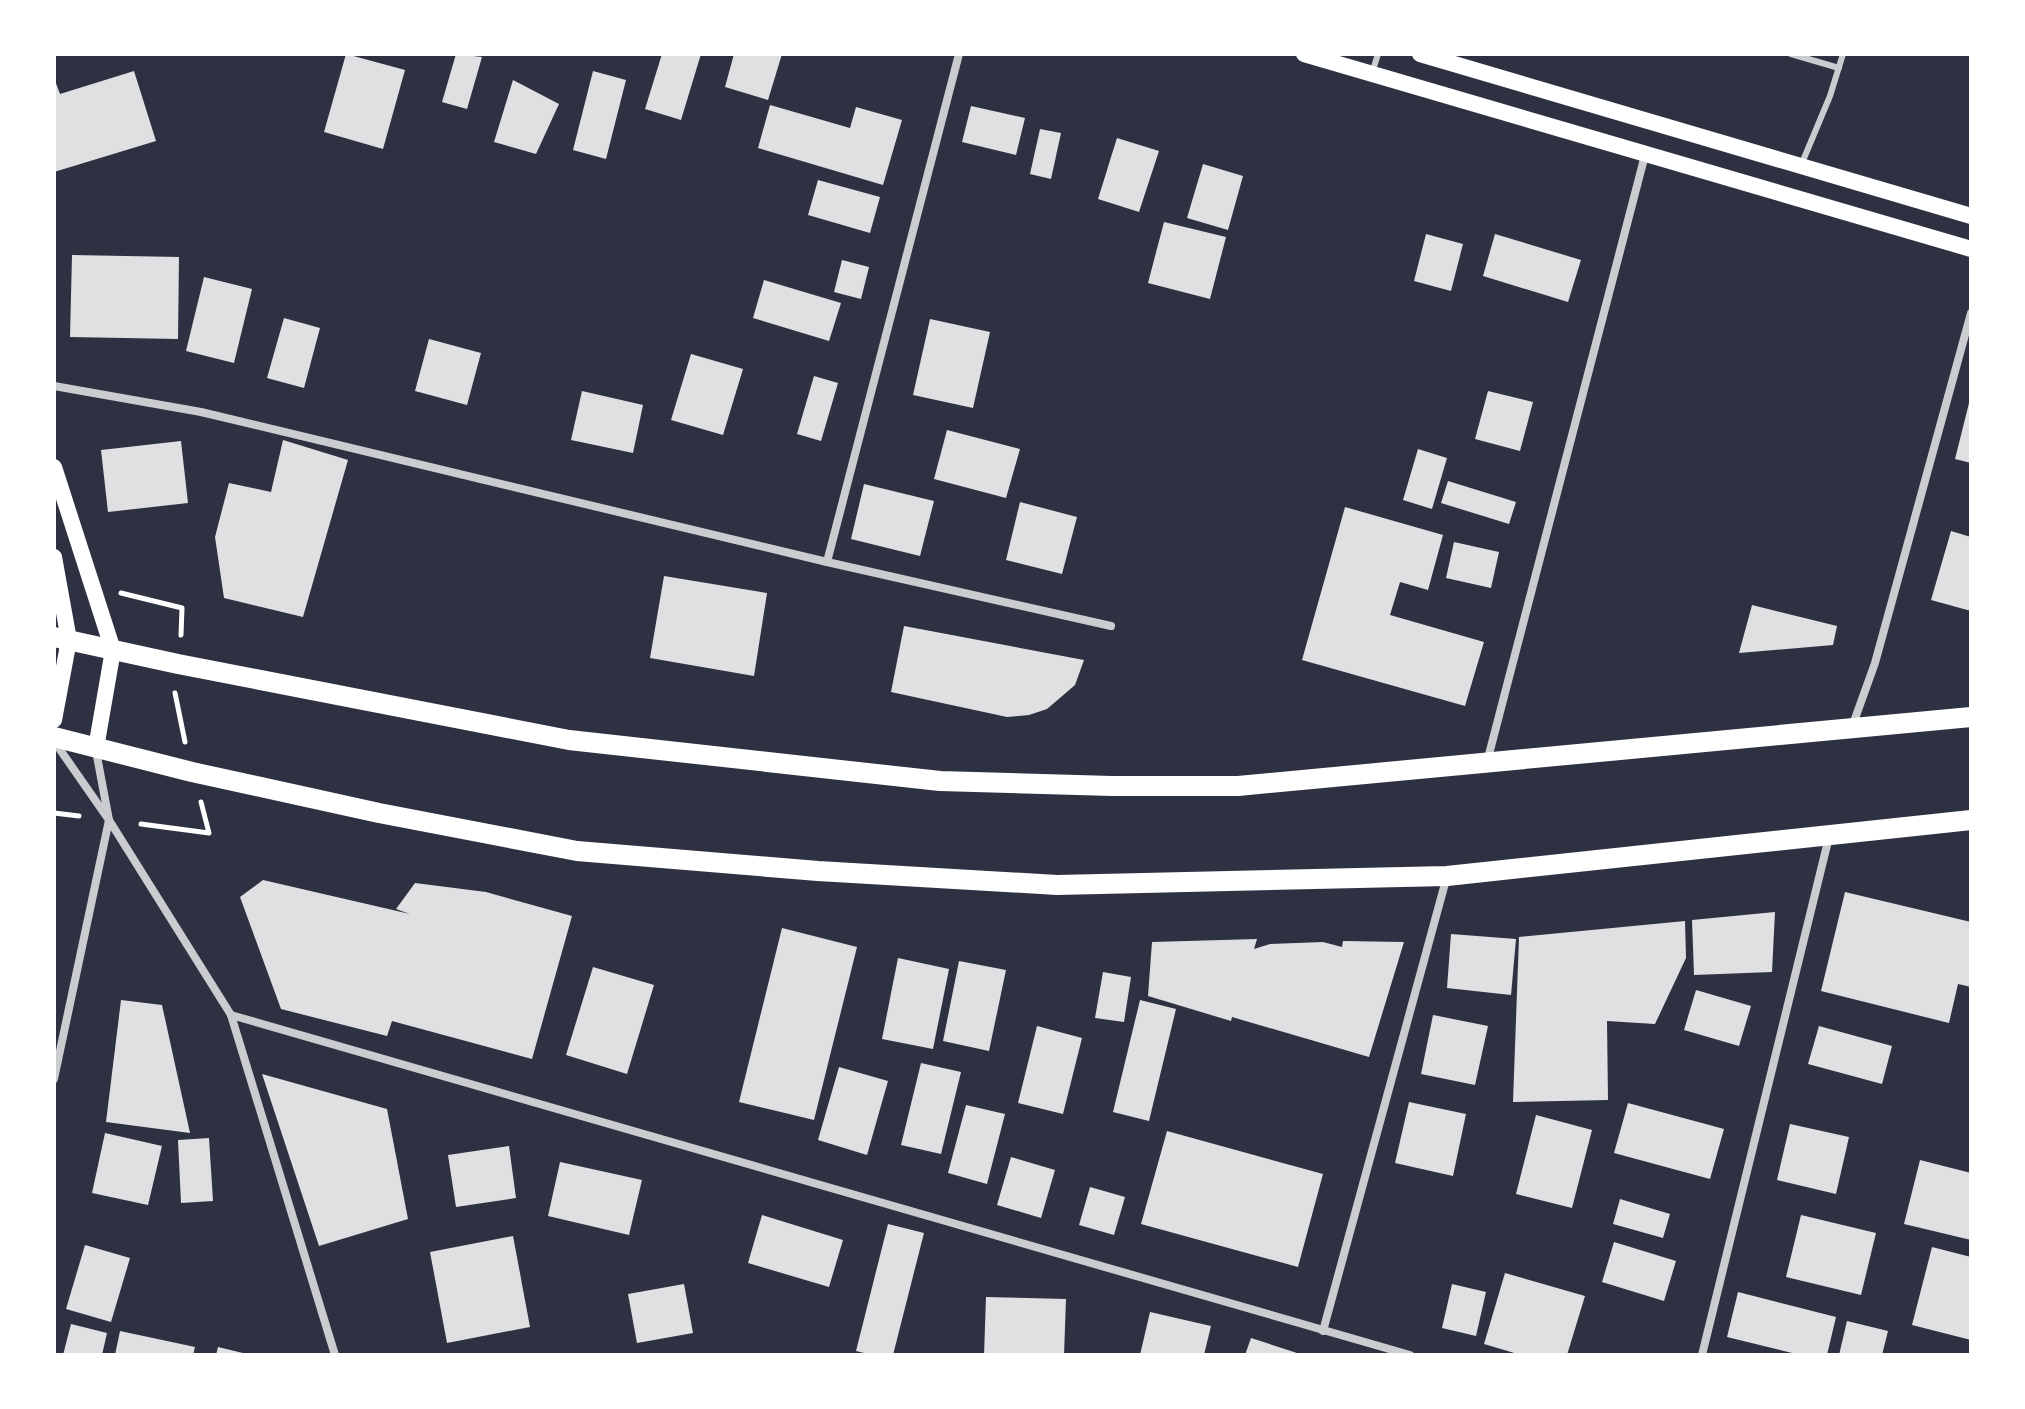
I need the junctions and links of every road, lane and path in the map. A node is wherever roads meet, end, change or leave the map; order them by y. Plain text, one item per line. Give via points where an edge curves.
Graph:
1 (959, 54) edge
2 (1304, 54) edge
3 (1378, 54) edge
4 (1420, 54) edge
5 (1791, 54) edge
6 (1843, 54) edge
7 (1839, 68) junction
8 (1372, 74) junction
9 (1645, 155) junction
10 (1801, 166) junction
11 (1971, 216) edge
12 (1971, 249) edge
13 (1971, 313) edge
14 (54, 386) edge
15 (54, 467) edge
16 (54, 557) edge
17 (827, 562) junction
18 (92, 586) junction
19 (1111, 626) dead end
20 (61, 638) edge
21 (113, 650) junction
22 (178, 664) junction
23 (1971, 717) edge
24 (54, 720) edge
25 (1852, 728) junction
26 (54, 739) edge
27 (96, 748) junction
28 (1486, 764) junction
29 (192, 772) junction
30 (54, 813) edge
31 (109, 820) junction
32 (1971, 820) edge
33 (1829, 837) junction
34 (1447, 876) junction
35 (231, 1015) junction
36 (54, 1079) edge
37 (1323, 1331) junction
38 (335, 1355) edge
39 (1410, 1355) edge
40 (1702, 1355) edge

1 - 17 street
2 - 8 main road
3 - 8 lane
4 - 10 main road
5 - 7 lane
6 - 7 lane
7 - 10 lane
8 - 9 main road
9 - 12 main road
9 - 28 street
10 - 11 main road
13 - 25 street via 1875,663
14 - 17 street via 201,412
15 - 18 main road
16 - 20 main road
17 - 19 street
18 - 21 main road
18 - 22 path via 182,608
20 - 21 main road
20 - 24 main road
21 - 22 main road
21 - 27 main road
22 - 28 main road via 569,740 940,781 1238,786
22 - 29 path via 175,699
23 - 25 main road
25 - 28 main road
26 - 27 main road
26 - 31 street
27 - 29 main road
27 - 31 street
29 - 31 path via 209,833
29 - 34 main road via 592,853 1057,885
30 - 31 path
31 - 35 street
31 - 36 street
32 - 33 main road
33 - 34 main road
33 - 40 street
34 - 37 street
35 - 37 street
35 - 38 street
37 - 39 street

